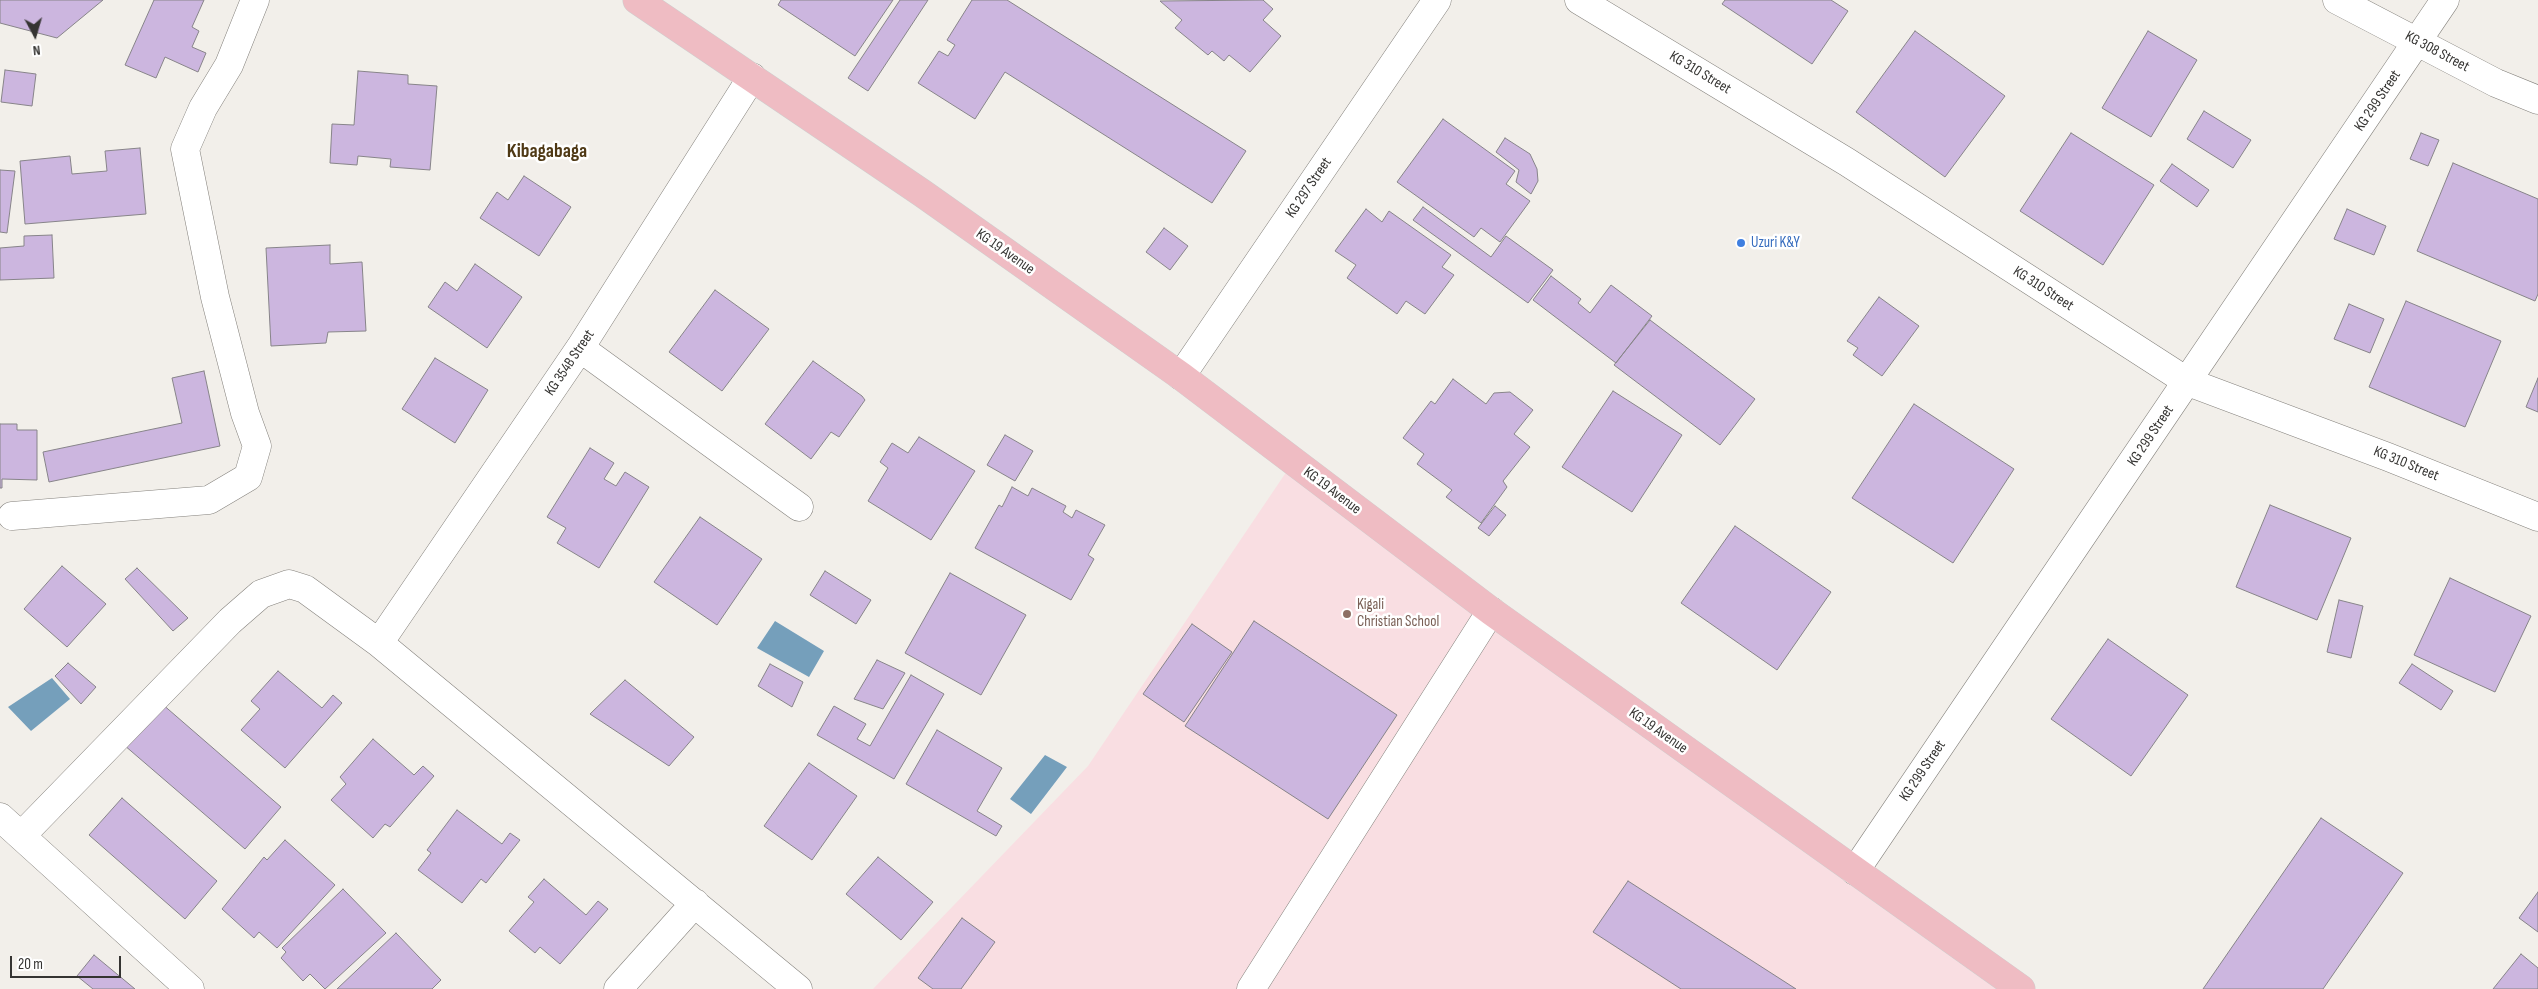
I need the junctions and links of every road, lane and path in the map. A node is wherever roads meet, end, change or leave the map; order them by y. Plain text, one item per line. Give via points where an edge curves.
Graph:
1 (255, 0) edge
2 (1437, 0) edge
3 (1579, 0) edge
4 (2337, 0) edge
5 (2445, 0) edge
6 (648, 2) edge
7 (2418, 42) junction
8 (752, 77) junction
9 (2538, 100) edge
10 (580, 348) junction
11 (1181, 376) junction
12 (2188, 382) junction
13 (799, 507) dead end
14 (12, 516) dead end
15 (2538, 517) edge
16 (1491, 611) junction
17 (379, 643) junction
18 (0, 817) edge
19 (22, 835) junction
20 (1855, 871) junction
21 (695, 903) junction
22 (190, 989) edge
23 (618, 989) edge
24 (798, 989) edge
25 (1251, 989) edge
26 (2021, 989) edge

1 - 14 street via 229,65 203,108 184,149 215,297 245,413 257,446 248,477 209,500
2 - 11 street, KG 297 Street
3 - 12 street, KG 310 Street via 1847,162
4 - 7 street, KG 308 Street
5 - 7 street, KG 299 Street
6 - 8 main road, KG 19 Avenue
7 - 9 street, KG 308 Street via 2496,83
7 - 12 street, KG 299 Street
8 - 10 street, KG 354B Street
8 - 11 main road, KG 19 Avenue
10 - 13 street
10 - 17 street, KG 354B Street
11 - 16 main road, KG 19 Avenue
12 - 15 street, KG 310 Street via 2388,456
12 - 20 street, KG 299 Street
16 - 20 main road, KG 19 Avenue
16 - 25 street
17 - 19 street via 305,589 289,584 261,594 230,621
17 - 21 street
18 - 19 street
19 - 22 street
20 - 26 main road, KG 19 Avenue
21 - 23 street
21 - 24 street

